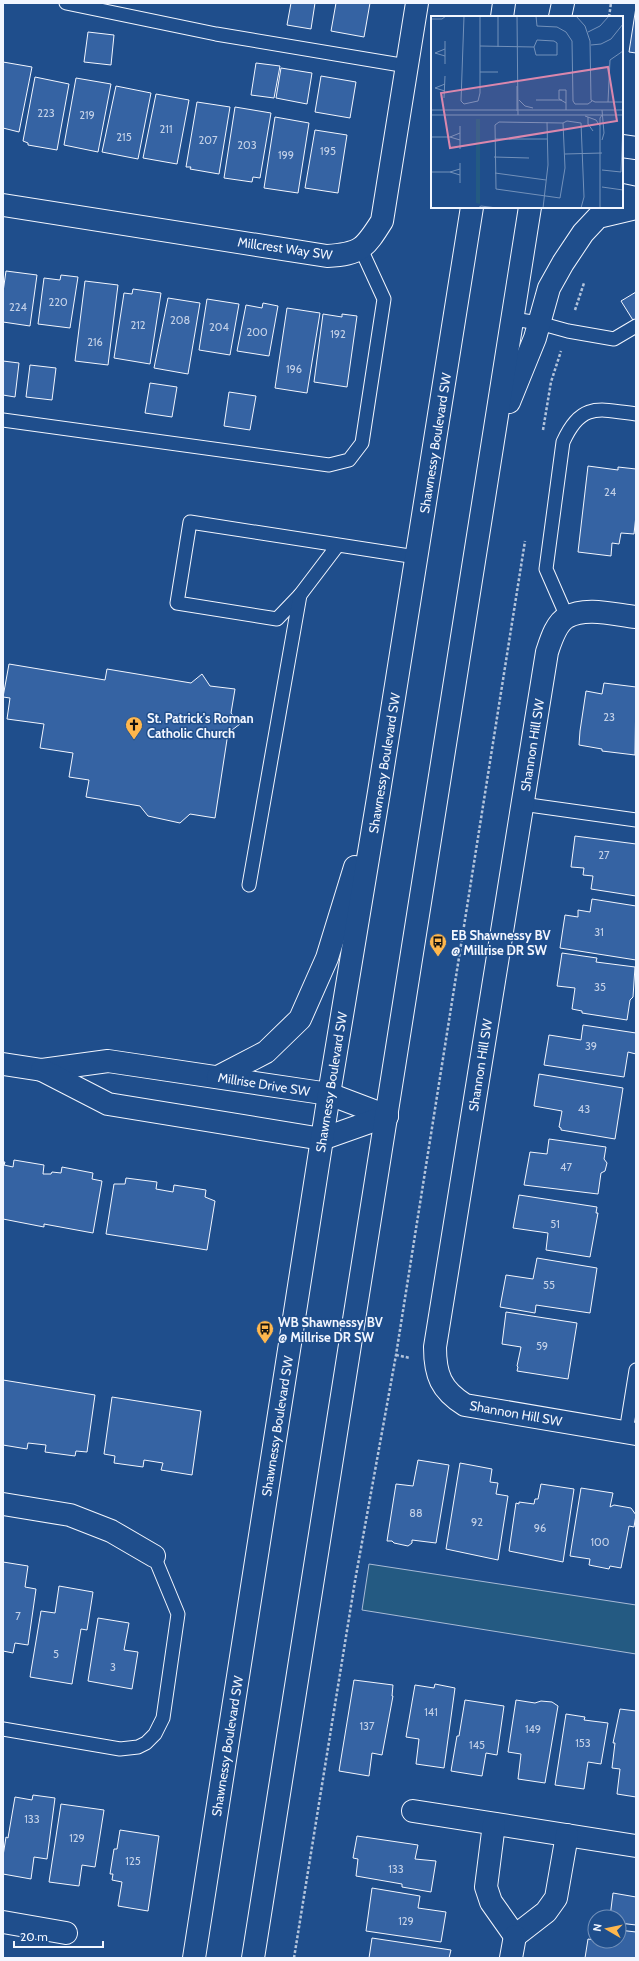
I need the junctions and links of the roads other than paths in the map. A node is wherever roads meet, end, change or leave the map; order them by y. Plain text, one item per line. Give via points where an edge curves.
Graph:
1 (66, 3) edge
2 (417, 3) edge
3 (504, 3) edge
4 (563, 3) edge
5 (502, 16) edge
6 (560, 16) edge
7 (407, 66) junction
8 (623, 146) edge
9 (636, 148) edge
10 (623, 196) edge
11 (636, 198) edge
12 (3, 205) edge
13 (472, 208) edge
14 (530, 208) edge
15 (636, 208) edge
16 (361, 250) junction
17 (513, 319) junction
18 (539, 323) junction
19 (636, 326) edge
20 (636, 414) edge
21 (3, 420) edge
22 (495, 434) junction
23 (338, 545) junction
24 (416, 557) junction
25 (300, 595) junction
26 (567, 617) junction
27 (636, 617) edge
28 (379, 792) junction
29 (522, 804) junction
30 (636, 820) edge
31 (249, 885) dead end
32 (3, 1064) edge
33 (42, 1070) junction
34 (218, 1077) junction
35 (329, 1094) junction
36 (387, 1116) junction
37 (322, 1139) junction
38 (636, 1370) edge
39 (631, 1433) edge
40 (3, 1504) edge
41 (154, 1556) joint
42 (3, 1729) edge
43 (413, 1811) dead end
44 (494, 1824) junction
45 (567, 1835) junction
46 (636, 1846) edge
47 (3, 1922) edge
48 (66, 1933) dead end
49 (515, 1936) junction
50 (194, 1958) edge
51 (253, 1958) edge
52 (511, 1958) edge

1 - 7 lane via 216,34
2 - 7 main road
3 - 5 main road
4 - 6 main road
7 - 16 main road via 382,220 372,238
8 - 9 main road
10 - 11 main road
12 - 16 main road, Millcrest Way SW via 327,256 347,255
13 - 24 main road, Shawnessy Boulevard SW
14 - 17 main road
15 - 18 main road via 598,217 583,233 549,288
16 - 21 lane via 384,299 362,444 350,460 329,465
17 - 18 lane
17 - 22 main road
18 - 19 lane via 614,339
18 - 22 main road
20 - 26 lane via 591,410 580,415 570,425 563,442 546,569
22 - 36 main road
23 - 24 lane
23 - 25 lane
23 - 25 lane via 190,522 177,603 277,619
24 - 28 main road, Shawnessy Boulevard SW
25 - 31 lane
26 - 27 main road via 586,612
26 - 29 main road, Shannon Hill SW via 556,630 547,652
28 - 34 main road via 327,958 300,1019 266,1052
28 - 35 main road, Shawnessy Boulevard SW
29 - 30 lane
29 - 39 main road, Shannon Hill SW via 435,1347 436,1371 451,1396 465,1405
32 - 33 main road, Millrise Drive SW
33 - 34 main road, Millrise Drive SW via 108,1061
33 - 37 main road, Millrise Drive SW via 108,1104
34 - 35 main road, Millrise Drive SW
35 - 36 main road, Millrise Drive SW
35 - 37 main road, Shawnessy Boulevard SW
36 - 37 main road, Millrise Drive SW
36 - 51 main road
37 - 50 main road, Shawnessy Boulevard SW
38 - 39 lane
40 - 41 main road via 70,1515 111,1531
41 - 42 lane via 178,1614 163,1718 155,1734 142,1745 120,1749
43 - 44 main road
44 - 45 main road
44 - 49 main road via 486,1887 491,1902
45 - 46 main road
45 - 49 main road via 556,1898 546,1912
47 - 48 main road
49 - 52 main road

